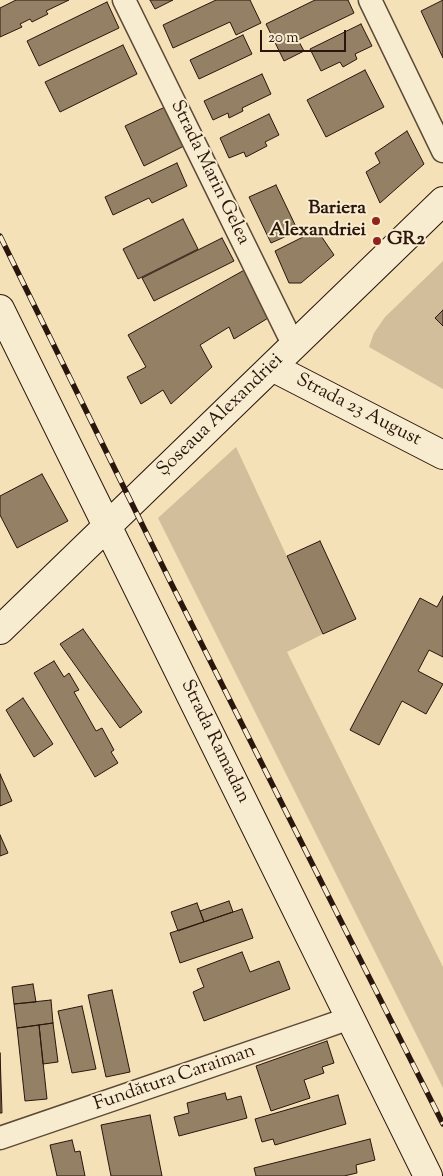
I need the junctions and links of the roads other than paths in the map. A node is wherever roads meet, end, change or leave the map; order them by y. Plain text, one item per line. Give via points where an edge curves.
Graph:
1 (124, 0) edge
2 (370, 0) edge
3 (443, 152) edge
4 (443, 201) edge
5 (0, 309) edge
6 (294, 346) junction
7 (272, 367) junction
8 (443, 455) edge
9 (107, 525) junction
10 (0, 630) edge
11 (350, 1018) junction
12 (0, 1138) edge
13 (428, 1176) edge

1 - 6 street, Strada Marin Gelea
2 - 3 street
4 - 6 street, Șoseaua Alexandriei
5 - 9 street, Strada Ramadan
6 - 7 street, Șoseaua Alexandriei
7 - 8 street, Strada 23 August
7 - 9 street, Șoseaua Alexandriei
9 - 10 street, Șoseaua Alexandriei
9 - 11 street, Strada Ramadan
11 - 12 street, Fundătura Caraiman
11 - 13 street, Strada Ramadan

